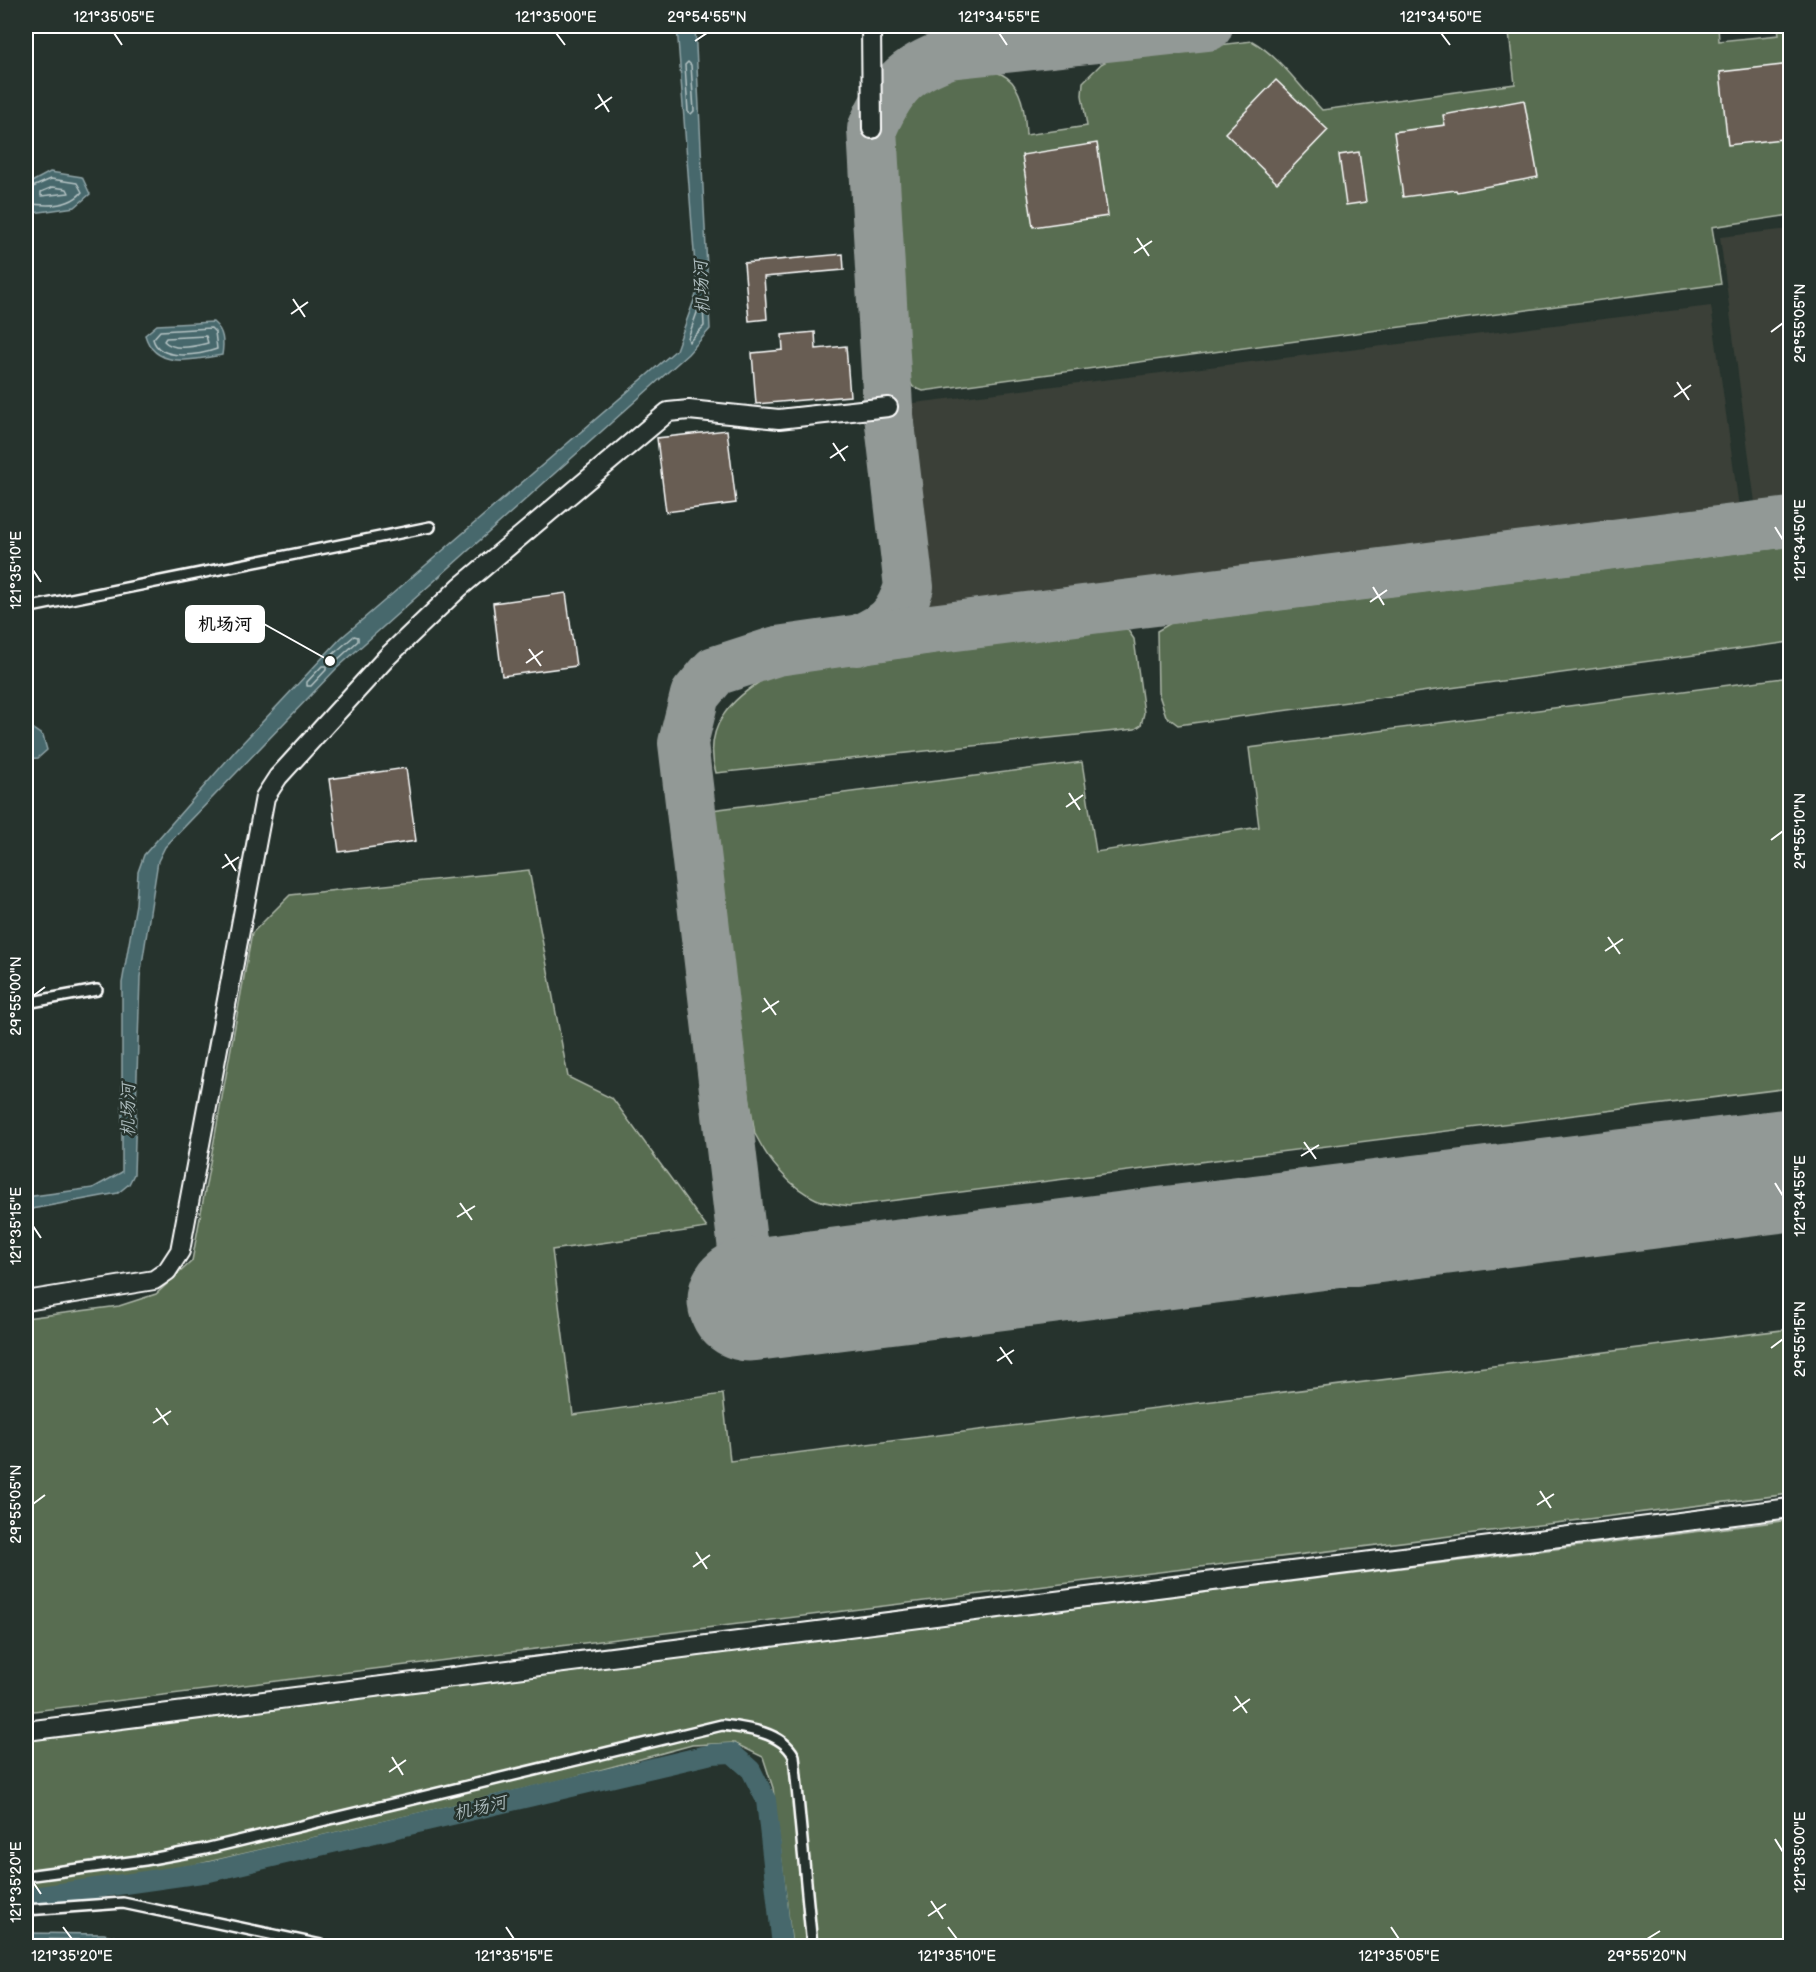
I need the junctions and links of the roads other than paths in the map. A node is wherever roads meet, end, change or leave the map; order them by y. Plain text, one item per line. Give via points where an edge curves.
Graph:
1 (871, 26) edge
2 (872, 129) dead end
3 (888, 406) dead end
4 (430, 527) dead end
5 (26, 608) edge
6 (97, 990) dead end
7 (26, 1003) edge
8 (26, 1301) edge
9 (1791, 1508) edge
10 (26, 1731) edge
11 (26, 1875) edge
12 (26, 1910) edge
13 (326, 1947) edge
14 (812, 1947) edge

1 - 2 street
3 - 8 street via 779,419 689,410 668,412 460,587 388,656 278,777 266,797 180,1251 167,1271 154,1280
4 - 5 lane
6 - 7 lane
9 - 10 street
11 - 14 lane via 205,1849 722,1725 775,1737 789,1746 794,1756
12 - 13 lane via 123,1903

